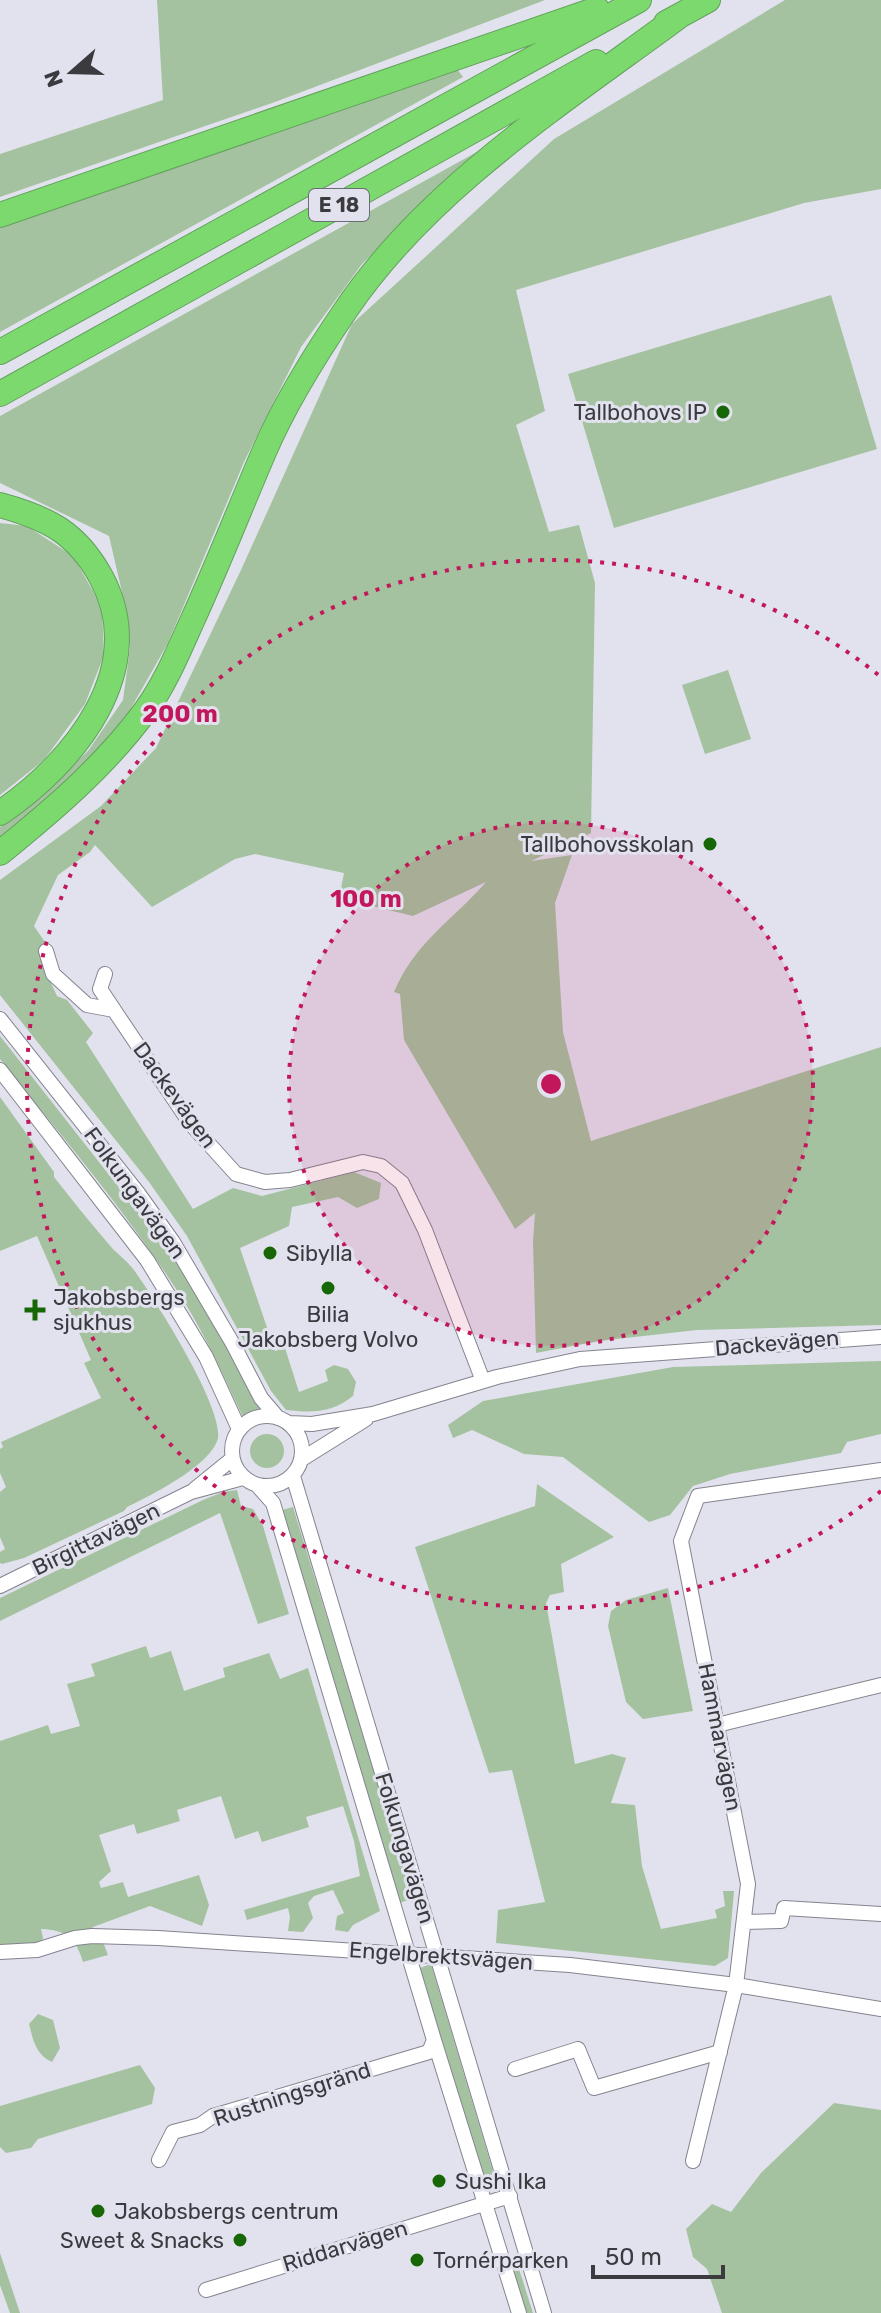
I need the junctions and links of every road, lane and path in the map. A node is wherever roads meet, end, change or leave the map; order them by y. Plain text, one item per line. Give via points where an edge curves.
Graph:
1 (622, 0) edge
2 (639, 0) edge
3 (708, 0) edge
4 (678, 17) junction
5 (0, 215) edge
6 (0, 352) edge
7 (0, 394) edge
8 (0, 505) edge
9 (0, 813) edge
10 (0, 853) edge
11 (46, 951) dead end
12 (105, 974) dead end
13 (114, 1010) junction
14 (0, 1019) edge
15 (0, 1070) edge
16 (881, 1337) edge
17 (483, 1381) junction
18 (373, 1414) junction
19 (283, 1420) junction
20 (239, 1429) junction
21 (232, 1459) junction
22 (302, 1459) junction
23 (881, 1470) edge
24 (293, 1476) junction
25 (243, 1478) junction
26 (257, 1485) junction
27 (191, 1492) junction
28 (0, 1586) edge
29 (881, 1685) edge
30 (717, 1725) junction
31 (881, 1914) edge
32 (744, 1922) junction
33 (0, 1952) edge
34 (409, 1955) junction
35 (437, 1956) junction
36 (736, 1985) junction
37 (881, 2009) edge
38 (434, 2040) junction
39 (720, 2052) junction
40 (515, 2069) dead end
41 (159, 2160) dead end
42 (693, 2161) dead end
43 (510, 2196) junction
44 (485, 2204) junction
45 (206, 2290) dead end
46 (519, 2313) edge
47 (544, 2313) edge

1 - 5 highway
2 - 6 highway, E 18
3 - 4 highway, E 18
4 - 7 highway, E 18
4 - 10 highway via 485,163 379,267 345,310 289,400 171,669 147,708 87,779
8 - 9 highway via 33,514 71,535 106,587 118,645 111,681 95,716 44,780
11 - 13 street via 53,974 87,1005
12 - 13 street, Dackevägen via 100,989
13 - 17 street, Dackevägen via 190,1123 236,1174 265,1182 290,1180 363,1162 381,1166 402,1183
14 - 19 street, Folkungavägen via 173,1242 261,1398
15 - 20 street, Folkungavägen via 147,1260 206,1357
16 - 17 street, Dackevägen via 580,1359
17 - 18 street, Dackevägen
18 - 19 street, Dackevägen via 312,1424
18 - 22 street, Dackevägen
19 - 20 street via 257,1418
19 - 22 street via 300,1439
20 - 21 street
21 - 25 street
21 - 27 street, Birgittavägen
22 - 24 street
23 - 30 street, Hammarvägen via 698,1496 681,1541
24 - 26 street via 278,1485
24 - 35 street, Folkungavägen
25 - 26 street
25 - 27 street, Birgittavägen
26 - 34 street, Folkungavägen via 273,1503
27 - 28 street, Birgittavägen
29 - 30 street
30 - 32 street, Hammarvägen via 748,1884
31 - 32 street via 784,1908 781,1921
32 - 36 street, Hammarvägen
33 - 34 street, Engelbrektsvägen via 37,1950 92,1936
34 - 35 street, Engelbrektsvägen
34 - 38 street, Folkungavägen
35 - 36 street, Engelbrektsvägen
35 - 43 street, Folkungavägen
36 - 37 street, Engelbrektsvägen
36 - 39 street, Hammarvägen
38 - 41 street, Rustningsgränd via 429,2052 173,2132
38 - 44 street, Folkungavägen
39 - 40 street via 594,2088 578,2049
39 - 42 street, Hammarvägen
43 - 44 street, Riddarvägen
43 - 47 street, Folkungavägen
44 - 45 street, Riddarvägen
44 - 46 street, Folkungavägen

